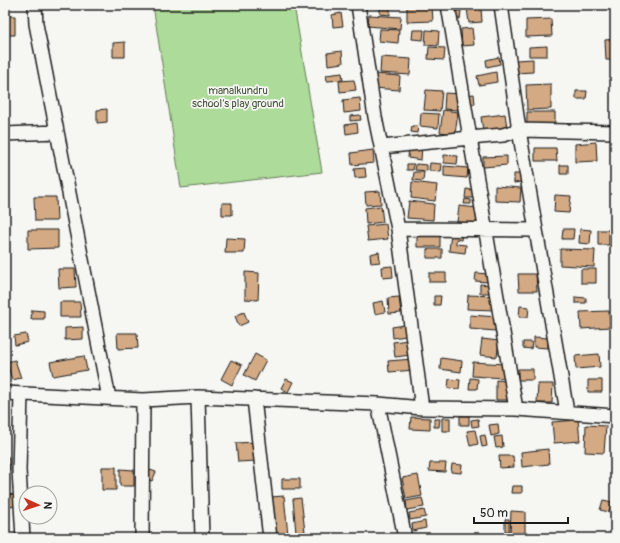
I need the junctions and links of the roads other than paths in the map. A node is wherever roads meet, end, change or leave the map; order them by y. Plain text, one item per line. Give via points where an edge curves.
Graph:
1 (35, 5) edge
2 (358, 5) edge
3 (448, 5) edge
4 (501, 5) edge
5 (519, 130) junction
6 (56, 132) junction
7 (615, 132) edge
8 (5, 134) edge
9 (470, 138) junction
10 (382, 146) junction
11 (398, 229) junction
12 (486, 230) junction
13 (536, 230) junction
14 (5, 393) edge
15 (21, 394) junction
16 (109, 398) junction
17 (198, 398) junction
18 (254, 399) junction
19 (143, 400) junction
20 (378, 404) junction
21 (422, 408) junction
22 (516, 409) junction
23 (567, 412) junction
24 (615, 416) edge
25 (23, 538) edge
26 (142, 538) edge
27 (202, 538) edge
28 (270, 538) edge
29 (405, 538) edge

1 - 6 street via 36,24
2 - 10 street
3 - 9 street
4 - 5 street
5 - 7 street
5 - 9 street via 503,135
5 - 13 street
6 - 8 street
6 - 16 street
9 - 10 street
9 - 12 street
10 - 11 street
11 - 12 street
11 - 21 street
12 - 13 street
12 - 22 street
13 - 23 street
14 - 15 street
15 - 16 street
15 - 25 street via 19,470
16 - 19 street
17 - 18 street
17 - 19 street
17 - 27 street
18 - 20 street
18 - 28 street
19 - 26 street
20 - 21 street
20 - 29 street
21 - 22 street
22 - 23 street
23 - 24 street

